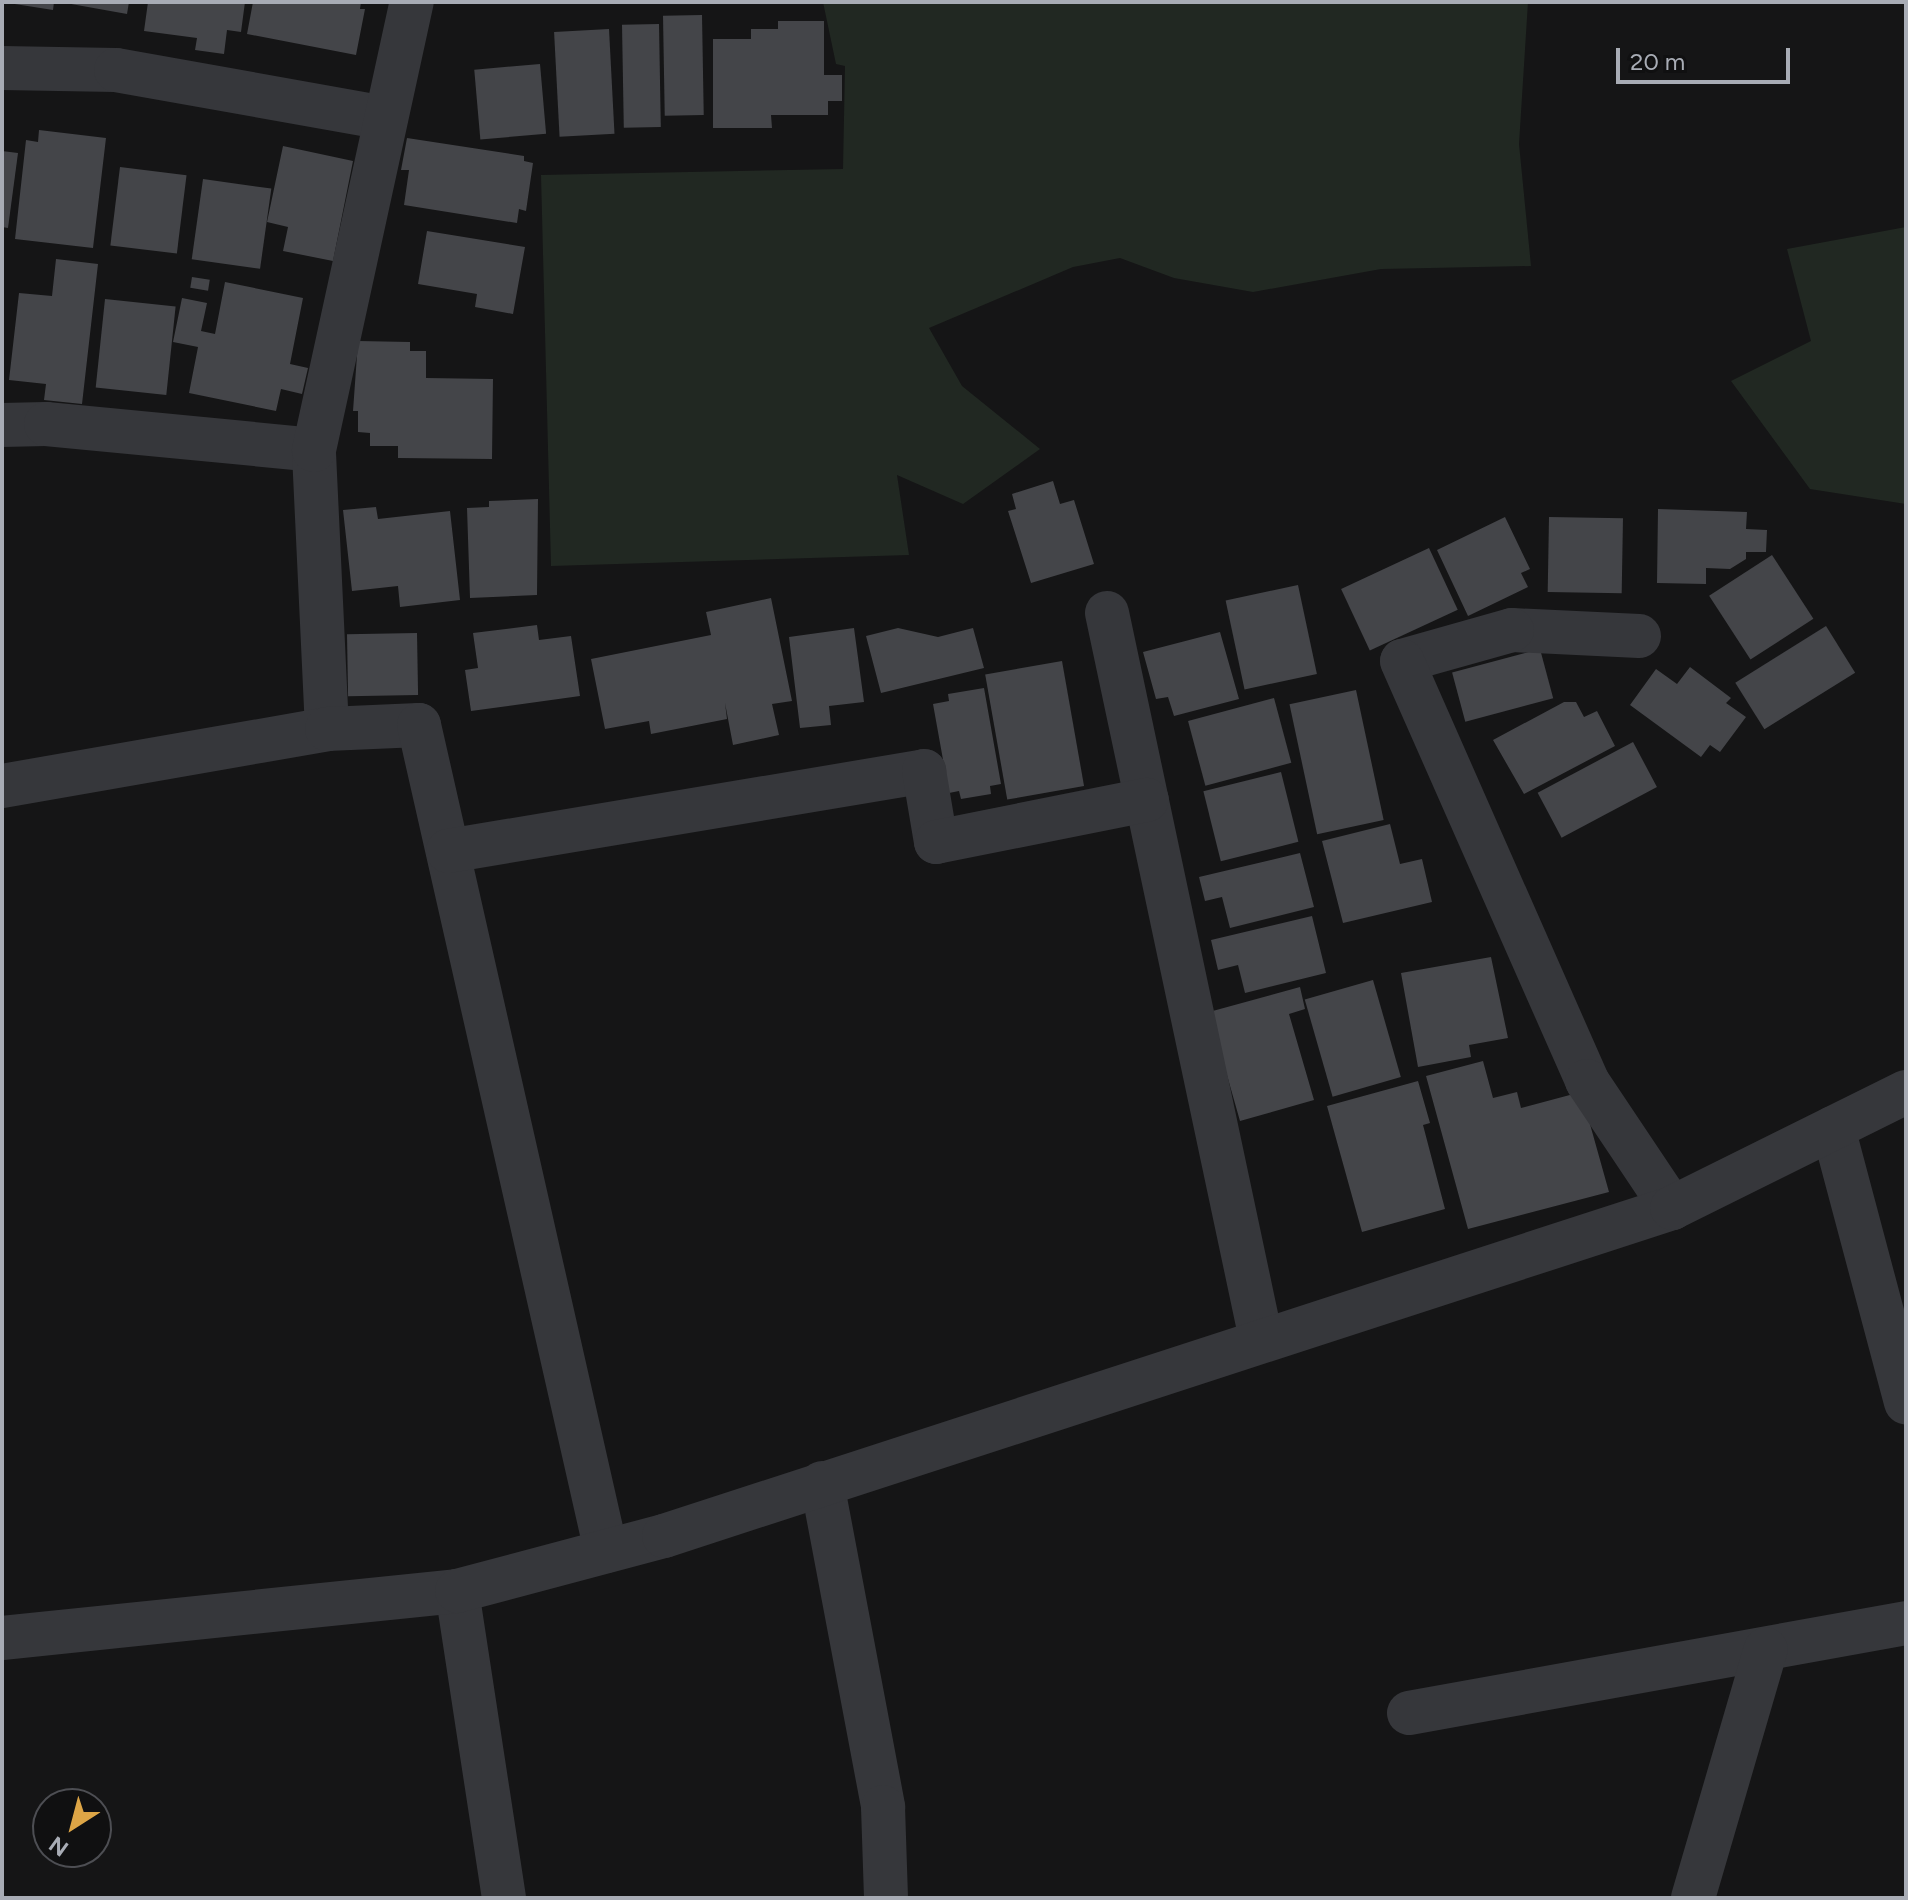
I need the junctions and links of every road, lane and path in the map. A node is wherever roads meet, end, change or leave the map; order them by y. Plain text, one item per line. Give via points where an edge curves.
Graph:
1 (412, 2) edge
2 (2, 68) edge
3 (386, 118) junction
4 (2, 425) edge
5 (314, 450) junction
6 (1107, 613) dead end
7 (1639, 636) dead end
8 (327, 729) junction
9 (2, 786) edge
10 (1147, 800) junction
11 (448, 851) junction
12 (1906, 1092) edge
13 (1833, 1128) junction
14 (1672, 1208) junction
15 (1261, 1339) junction
16 (1906, 1402) edge
17 (822, 1483) junction
18 (606, 1551) junction
19 (457, 1591) junction
20 (1906, 1623) edge
21 (7, 1624) edge
22 (1766, 1649) junction
23 (1409, 1713) dead end
24 (504, 1898) edge
25 (886, 1898) edge
26 (1693, 1898) edge

1 - 3 street
2 - 3 street via 116,70
3 - 5 street
4 - 5 street via 46,424
5 - 8 street
6 - 10 street
7 - 14 street via 1512,630 1402,661 1587,1081
8 - 9 street
8 - 11 street via 419,725
10 - 11 street via 936,842 924,771
10 - 15 street
11 - 18 street
12 - 13 street
13 - 14 street
13 - 16 street
14 - 15 street
15 - 17 street
17 - 18 street
17 - 25 street via 883,1807
18 - 19 street
19 - 21 street
19 - 24 street
20 - 22 street
22 - 23 street
22 - 26 street

